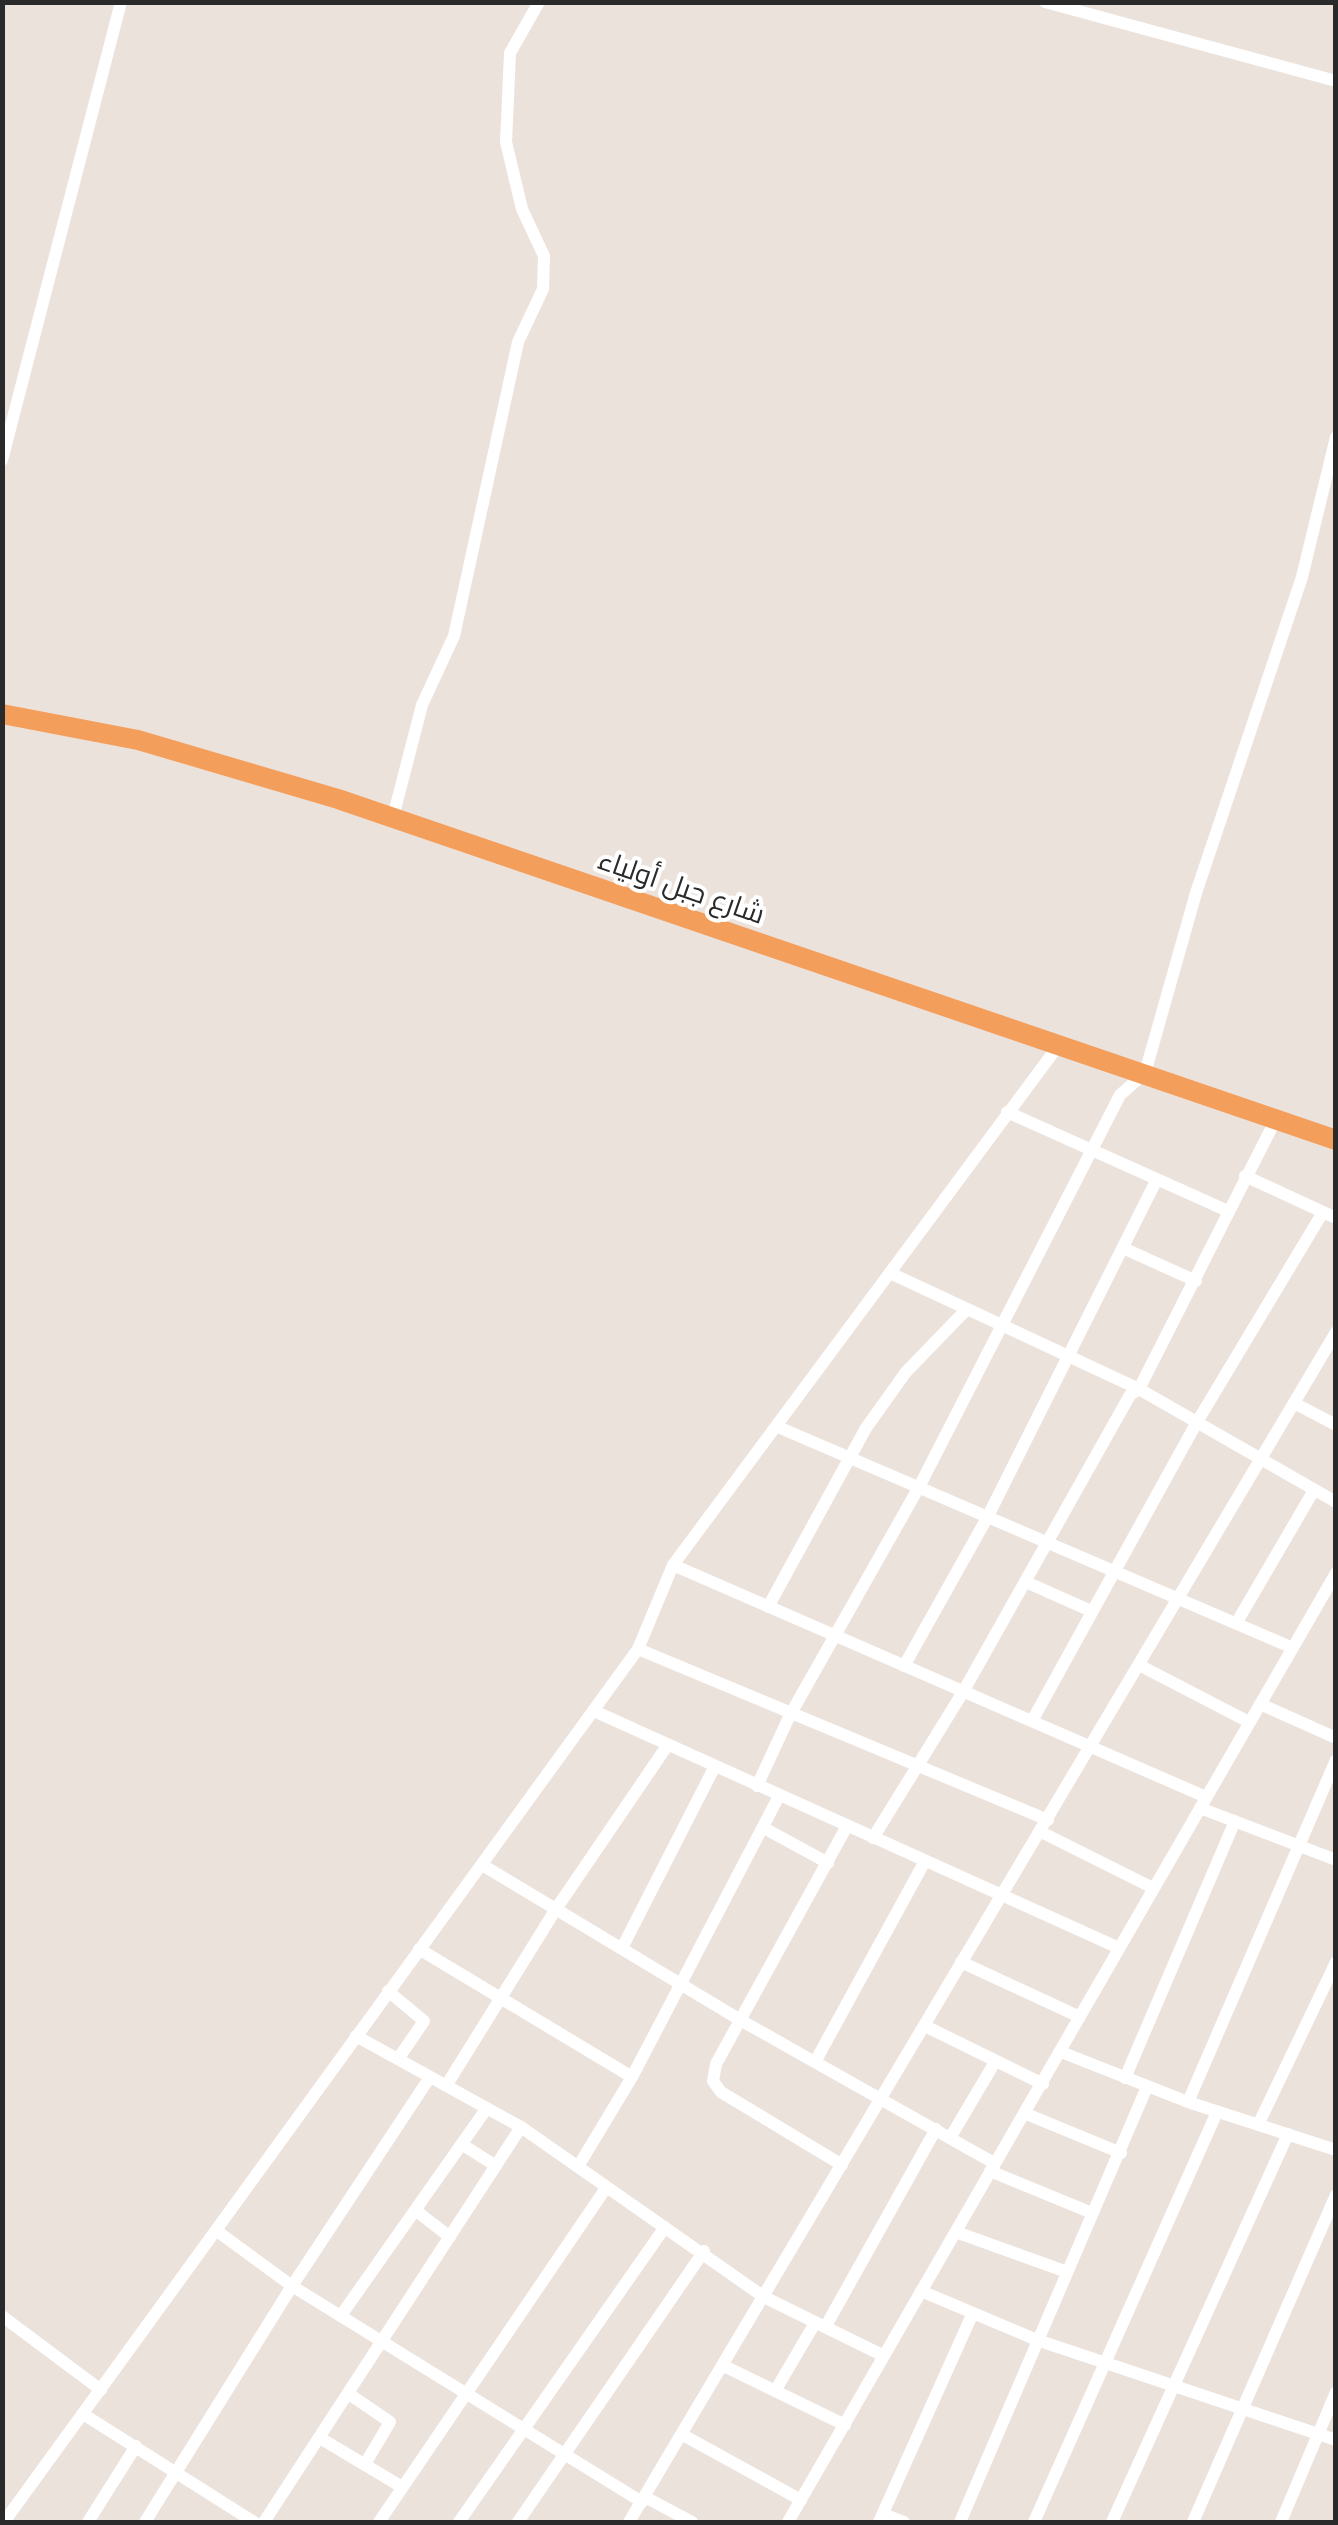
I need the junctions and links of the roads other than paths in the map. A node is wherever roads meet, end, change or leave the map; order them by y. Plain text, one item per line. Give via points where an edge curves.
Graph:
1 (120, 2) edge
2 (539, 2) edge
3 (1046, 2) edge
4 (1336, 82) edge
5 (1336, 437) edge
6 (2, 460) edge
7 (2, 714) edge
8 (393, 817) junction
9 (1058, 1046) junction
10 (1145, 1073) junction
11 (1007, 1112) junction
12 (1276, 1119) junction
13 (1336, 1140) edge
14 (1092, 1152) junction
15 (1245, 1176) junction
16 (1156, 1181) junction
17 (1228, 1211) junction
18 (1329, 1215) edge
19 (1123, 1248) junction
20 (890, 1273) junction
21 (1196, 1282) junction
22 (967, 1309) junction
23 (1004, 1324) junction
24 (1336, 1332) edge
25 (1070, 1355) junction
26 (1139, 1389) junction
27 (1294, 1402) junction
28 (1197, 1422) junction
29 (1336, 1426) edge
30 (778, 1428) junction
31 (852, 1456) junction
32 (1262, 1458) junction
33 (919, 1487) junction
34 (1314, 1490) junction
35 (1336, 1502) edge
36 (988, 1518) junction
37 (1048, 1542) junction
38 (673, 1565) junction
39 (1113, 1570) junction
40 (1336, 1573) edge
41 (1026, 1582) junction
42 (1179, 1598) junction
43 (768, 1607) junction
44 (1091, 1611) junction
45 (1237, 1622) junction
46 (834, 1634) junction
47 (1293, 1648) junction
48 (638, 1650) junction
49 (1140, 1665) junction
50 (904, 1666) junction
51 (963, 1692) junction
52 (1260, 1704) junction
53 (594, 1712) junction
54 (790, 1715) junction
55 (1032, 1721) junction
56 (1249, 1722) junction
57 (1336, 1738) edge
58 (667, 1746) junction
59 (1092, 1746) junction
60 (1336, 1760) edge
61 (914, 1765) junction
62 (714, 1768) junction
63 (758, 1786) junction
64 (779, 1796) junction
65 (1202, 1803) junction
66 (1234, 1821) junction
67 (847, 1826) junction
68 (1044, 1826) junction
69 (764, 1828) junction
70 (873, 1838) junction
71 (1297, 1844) junction
72 (1336, 1860) edge
73 (925, 1861) junction
74 (828, 1863) junction
75 (484, 1866) junction
76 (1153, 1888) junction
77 (1002, 1896) junction
78 (556, 1910) junction
79 (622, 1948) junction
80 (1119, 1948) junction
81 (420, 1949) junction
82 (961, 1962) junction
83 (1336, 1962) edge
84 (682, 1985) junction
85 (388, 1992) junction
86 (500, 2000) junction
87 (1080, 2017) junction
88 (742, 2022) junction
89 (925, 2026) junction
90 (356, 2036) junction
91 (1061, 2052) junction
92 (398, 2059) junction
93 (816, 2062) junction
94 (995, 2062) junction
95 (430, 2077) junction
96 (632, 2077) junction
97 (1125, 2078) junction
98 (1042, 2084) junction
99 (446, 2086) junction
100 (1147, 2087) junction
101 (882, 2098) junction
102 (1188, 2102) junction
103 (487, 2108) junction
104 (1216, 2112) junction
105 (1024, 2114) junction
106 (1258, 2125) junction
107 (521, 2128) junction
108 (936, 2129) junction
109 (1288, 2134) junction
110 (950, 2138) junction
111 (463, 2145) junction
112 (1336, 2150) edge
113 (1121, 2153) junction
114 (579, 2165) junction
115 (842, 2165) junction
116 (496, 2166) junction
117 (992, 2167) junction
118 (606, 2188) junction
119 (1336, 2195) edge
120 (415, 2210) junction
121 (1092, 2213) junction
122 (665, 2227) junction
123 (217, 2230) junction
124 (956, 2232) junction
125 (450, 2237) junction
126 (704, 2251) junction
127 (1067, 2272) junction
128 (292, 2286) junction
129 (921, 2290) junction
130 (764, 2296) junction
131 (342, 2314) junction
132 (972, 2314) junction
133 (2, 2316) edge
134 (821, 2324) junction
135 (1037, 2340) junction
136 (383, 2342) junction
137 (884, 2356) junction
138 (1104, 2361) junction
139 (724, 2366) junction
140 (1174, 2388) junction
141 (101, 2390) junction
142 (774, 2391) junction
143 (1336, 2392) edge
144 (349, 2394) junction
145 (466, 2394) junction
146 (1241, 2410) junction
147 (82, 2414) junction
148 (845, 2425) junction
149 (526, 2432) junction
150 (1318, 2434) junction
151 (683, 2435) junction
152 (320, 2438) junction
153 (1336, 2440) edge
154 (136, 2446) junction
155 (563, 2456) junction
156 (366, 2464) junction
157 (174, 2471) junction
158 (402, 2487) junction
159 (644, 2500) junction
160 (801, 2500) junction
161 (881, 2518) edge
162 (961, 2520) edge
163 (4, 2522) edge
164 (88, 2522) edge
165 (144, 2522) edge
166 (254, 2522) edge
167 (264, 2522) edge
168 (379, 2522) edge
169 (459, 2522) edge
170 (518, 2522) edge
171 (630, 2522) edge
172 (692, 2522) edge
173 (788, 2522) edge
174 (904, 2522) edge
175 (978, 2522) edge
176 (1034, 2522) edge
177 (1112, 2522) edge
178 (1193, 2522) edge
179 (1281, 2522) edge

1 - 6 street
2 - 8 street via 510,53 505,113 509,168 544,256 544,290 518,342 454,636 422,705
3 - 4 street
5 - 10 street via 1302,577 1196,893
7 - 8 highway, شارع جبل أولياء via 138,740
8 - 9 highway, شارع جبل أولياء
9 - 10 highway, شارع جبل أولياء
9 - 11 street
10 - 12 highway, شارع جبل أولياء
10 - 14 street via 1120,1095
11 - 14 street
11 - 20 street
12 - 13 highway, شارع جبل أولياء
12 - 15 street
14 - 16 street
14 - 23 street
15 - 17 street
15 - 18 street
16 - 17 street
16 - 19 street
17 - 21 street
18 - 28 street
19 - 21 street
19 - 25 street
20 - 22 street
20 - 30 street
21 - 26 street
22 - 23 street
22 - 31 street via 906,1372
23 - 25 street
23 - 33 street
24 - 27 street
25 - 26 street
25 - 36 street
26 - 28 street
26 - 37 street
27 - 29 street
27 - 32 street
28 - 32 street
28 - 39 street
30 - 31 street
30 - 38 street
31 - 33 street
31 - 43 street
32 - 34 street
32 - 42 street
33 - 36 street
33 - 46 street
34 - 35 street
34 - 45 street
36 - 37 street
36 - 50 street
37 - 39 street
37 - 41 street
38 - 43 street
38 - 48 street
39 - 42 street
39 - 44 street
40 - 47 street
41 - 44 street
41 - 51 street
42 - 45 street
42 - 49 street
43 - 46 street
44 - 55 street
45 - 47 street
46 - 50 street
46 - 54 street
47 - 52 street
48 - 53 street
48 - 54 street
49 - 56 street
49 - 59 street
50 - 51 street
51 - 55 street
51 - 61 street
52 - 56 street
52 - 57 street
53 - 58 street
53 - 75 street
54 - 61 street
54 - 63 street
55 - 59 street
56 - 65 street
58 - 62 street
58 - 78 street
59 - 65 street
59 - 68 street
60 - 71 street
61 - 68 street
61 - 70 street
62 - 63 street
62 - 79 street
63 - 64 street
64 - 67 street
64 - 69 street
65 - 66 street
65 - 76 street
66 - 71 street
66 - 97 street
67 - 70 street
67 - 74 street
68 - 76 street
68 - 77 street
69 - 74 street
69 - 84 street
70 - 73 street
71 - 72 street
71 - 102 street
73 - 77 street
73 - 93 street
74 - 88 street
75 - 78 street
75 - 81 street
76 - 80 street
77 - 80 street
77 - 82 street
78 - 79 street
78 - 86 street
79 - 84 street
80 - 87 street
81 - 85 street
81 - 86 street
82 - 87 street
82 - 89 street
83 - 106 street
84 - 88 street
84 - 96 street
85 - 90 street
85 - 92 street via 424,2021
86 - 96 street
86 - 99 street
87 - 91 street
88 - 93 street
88 - 115 street via 716,2064 721,2092
89 - 94 street
89 - 101 street
90 - 92 street
90 - 123 street
91 - 97 street
91 - 98 street
92 - 95 street
93 - 101 street
94 - 98 street
94 - 110 street
95 - 99 street
95 - 128 street
96 - 114 street
97 - 100 street
98 - 105 street
99 - 103 street
100 - 102 street
100 - 113 street
101 - 108 street
101 - 115 street
102 - 104 street
103 - 107 street
103 - 111 street
104 - 106 street
104 - 138 street
105 - 113 street
105 - 117 street
106 - 109 street
107 - 114 street
107 - 116 street
108 - 110 street
108 - 134 street
109 - 112 street
109 - 140 street
110 - 117 street
111 - 116 street
111 - 120 street
113 - 121 street
114 - 118 street
115 - 130 street
116 - 125 street
117 - 121 street
117 - 124 street
118 - 122 street
118 - 145 street
119 - 146 street
120 - 125 street
120 - 131 street
121 - 127 street
122 - 126 street
122 - 149 street
123 - 128 street
123 - 141 street
124 - 127 street
124 - 129 street
125 - 136 street
126 - 130 street
126 - 155 street
127 - 135 street
128 - 131 street
128 - 157 street
129 - 132 street
129 - 137 street
130 - 134 street
130 - 139 street
131 - 136 street
132 - 135 street
132 - 161 street
133 - 141 street
134 - 137 street
134 - 142 street
135 - 138 street
135 - 162 street
136 - 144 street
136 - 145 street
137 - 148 street
138 - 140 street
138 - 176 street
139 - 142 street
139 - 151 street
140 - 146 street
140 - 177 street
141 - 147 street
142 - 148 street
143 - 150 street
144 - 152 street
144 - 156 street via 390,2422
145 - 149 street
145 - 158 street
146 - 150 street
146 - 178 street
147 - 154 street
147 - 163 street
148 - 160 street
149 - 155 street
149 - 169 street
150 - 153 street
150 - 179 street
151 - 159 street
151 - 160 street
152 - 156 street
152 - 167 street
154 - 157 street
154 - 164 street
155 - 159 street
155 - 170 street
156 - 158 street
157 - 165 street
157 - 166 street
158 - 168 street
159 - 171 street
159 - 172 street
160 - 173 street
161 - 174 street
162 - 175 street

